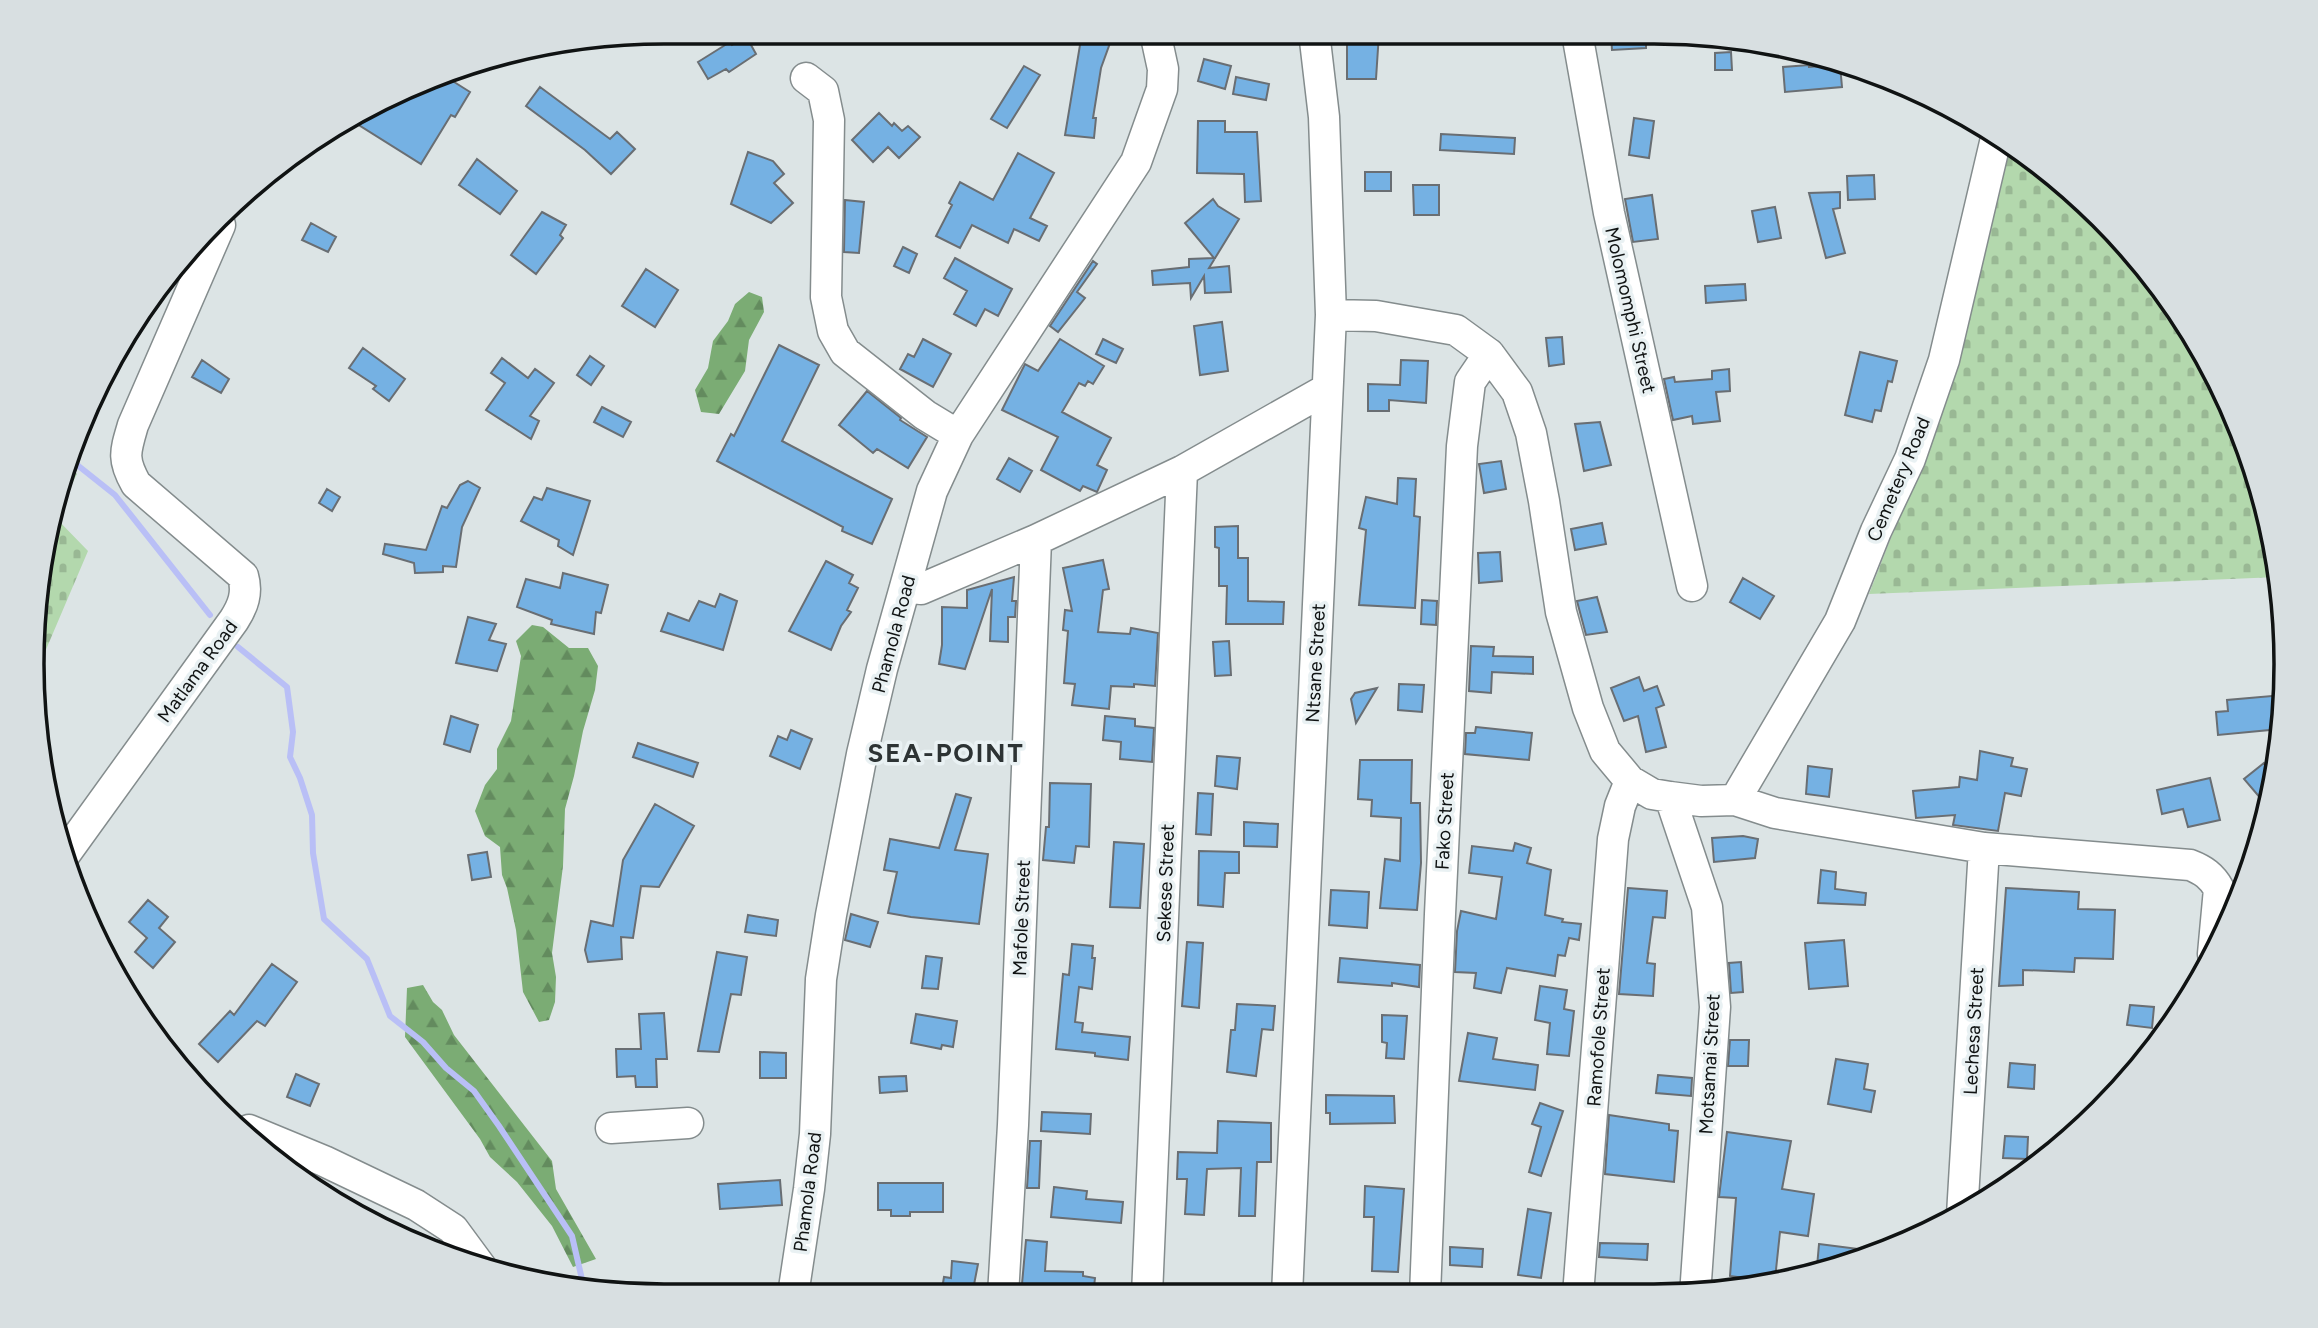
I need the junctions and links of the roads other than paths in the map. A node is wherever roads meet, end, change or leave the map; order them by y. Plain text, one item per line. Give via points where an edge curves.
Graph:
1 (1158, 44) edge
2 (1315, 44) edge
3 (1579, 44) edge
4 (806, 78) dead end
5 (1994, 145) edge
6 (215, 236) edge
7 (1331, 315) junction
8 (1489, 354) junction
9 (1327, 389) junction
10 (958, 435) junction
11 (1182, 471) junction
12 (1036, 540) junction
13 (1692, 586) dead end
14 (905, 587) junction
15 (1630, 781) junction
16 (1670, 797) junction
17 (1735, 800) junction
18 (71, 845) edge
19 (1984, 848) junction
20 (2216, 926) edge
21 (688, 1123) dead end
22 (611, 1128) dead end
23 (261, 1135) edge
24 (1963, 1202) edge
25 (470, 1253) edge
26 (1696, 1283) edge
27 (795, 1284) edge
28 (1004, 1284) edge
29 (1147, 1284) edge
30 (1287, 1284) edge
31 (1425, 1284) edge
32 (1579, 1284) edge

1 - 10 street, Phamola Road via 1163,69 1161,89 1136,162
2 - 7 street, Ntsane Street via 1324,117
3 - 13 street, Molomomphi Street via 1609,213
4 - 10 street via 823,91 829,120 826,298 833,331 845,352
5 - 17 street, Cemetery Road via 1944,360 1910,459 1840,621
6 - 18 street, Matlama Road via 133,425 126,467 136,484 243,576 242,608
7 - 8 street via 1377,316 1457,330
7 - 9 street, Ntsane Street
8 - 15 street via 1517,392 1531,433 1560,612 1588,708 1605,751
8 - 31 street, Fako Street via 1470,382 1462,446
9 - 11 street
9 - 30 street, Ntsane Street
10 - 14 street, Phamola Road via 932,491
11 - 12 street
11 - 29 street, Sekese Street
12 - 14 street via 921,589
12 - 28 street, Mafole Street
14 - 27 street, Phamola Road via 862,754 827,940 812,1161
15 - 16 street via 1652,794
15 - 32 street, Ramofole Street via 1613,839
16 - 17 street
16 - 26 street, Motsamai Street via 1707,907 1715,1007
17 - 19 street via 1775,813
19 - 20 street via 2190,865 2214,880 2219,889
19 - 24 street, Lechesa Street
21 - 22 street
23 - 25 street via 416,1205 453,1229

